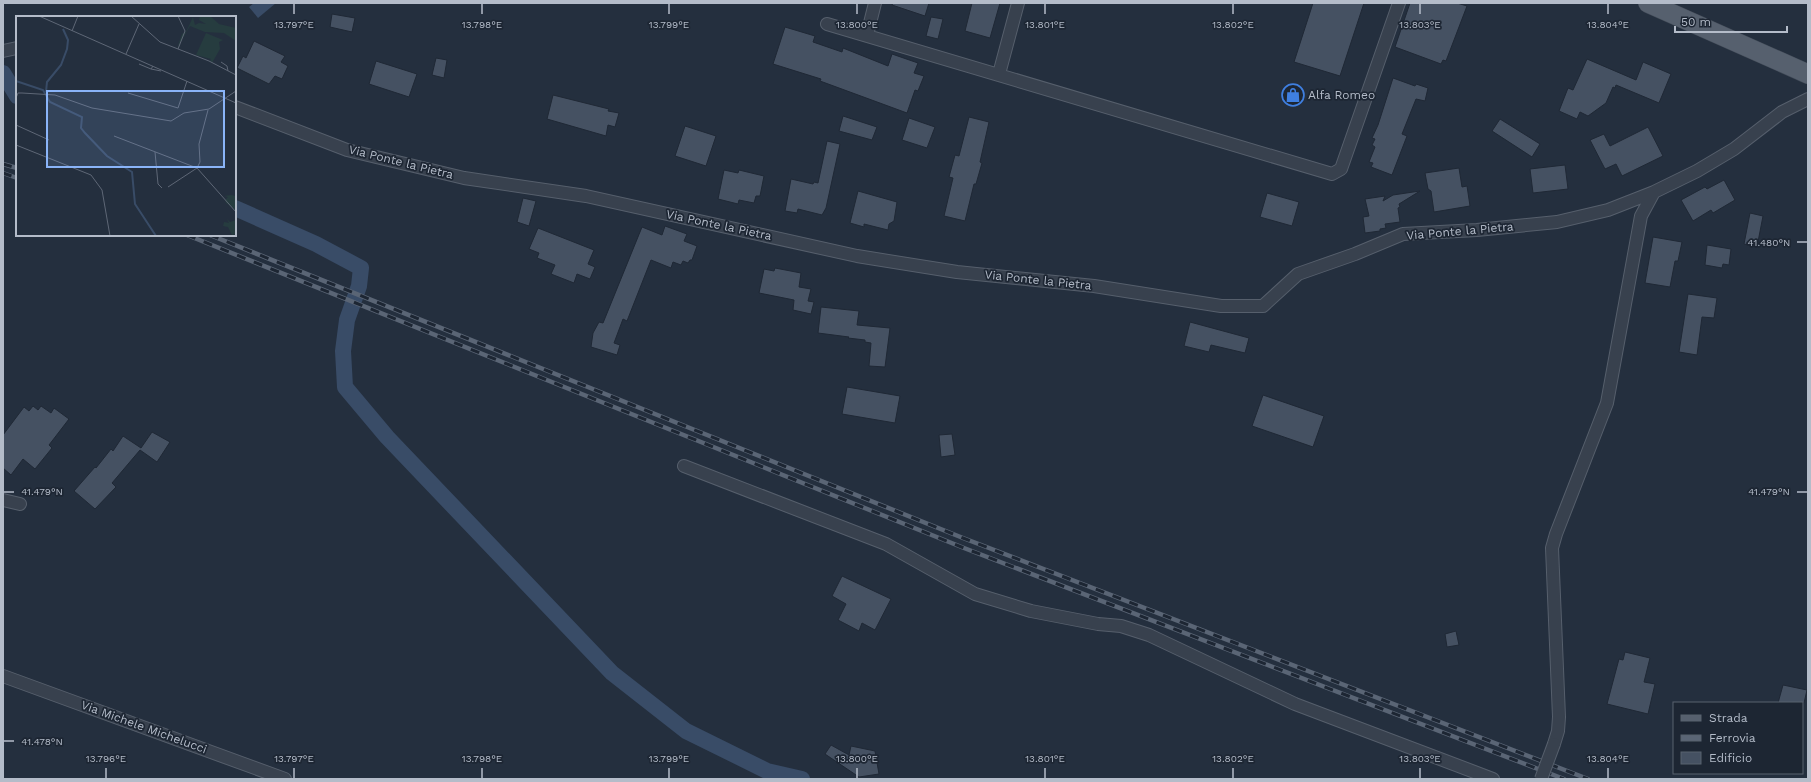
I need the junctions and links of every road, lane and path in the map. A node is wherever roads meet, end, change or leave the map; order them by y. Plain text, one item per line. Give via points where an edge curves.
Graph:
1 (875, 3) edge
2 (1018, 3) edge
3 (1399, 3) edge
4 (1648, 3) edge
5 (827, 24) dead end
6 (866, 35) junction
7 (16, 48) edge
8 (3, 51) edge
9 (999, 74) junction
10 (1808, 74) edge
11 (1808, 99) edge
12 (236, 107) edge
13 (1654, 192) junction
14 (684, 466) dead end
15 (3, 500) edge
16 (20, 504) dead end
17 (3, 676) edge
18 (285, 779) edge
19 (1493, 779) edge
20 (1541, 779) edge

1 - 6 street
2 - 9 street
3 - 9 street via 1341,169 1332,174
4 - 10 main road
5 - 6 street
6 - 9 street
7 - 8 street
11 - 13 street, Via Ponte la Pietra via 1782,112 1734,149
12 - 13 street, Via Ponte la Pietra via 347,150 464,178 586,196 857,256 957,272 1094,286 1221,306 1262,306 1298,274 1404,234 1557,222 1608,210
13 - 20 street, bridge via 1642,216 1607,403 1552,548 1558,731
14 - 19 street via 886,544 975,594 1031,611 1121,626 1149,635 1295,704
15 - 16 street
17 - 18 street, Via Michele Michelucci

